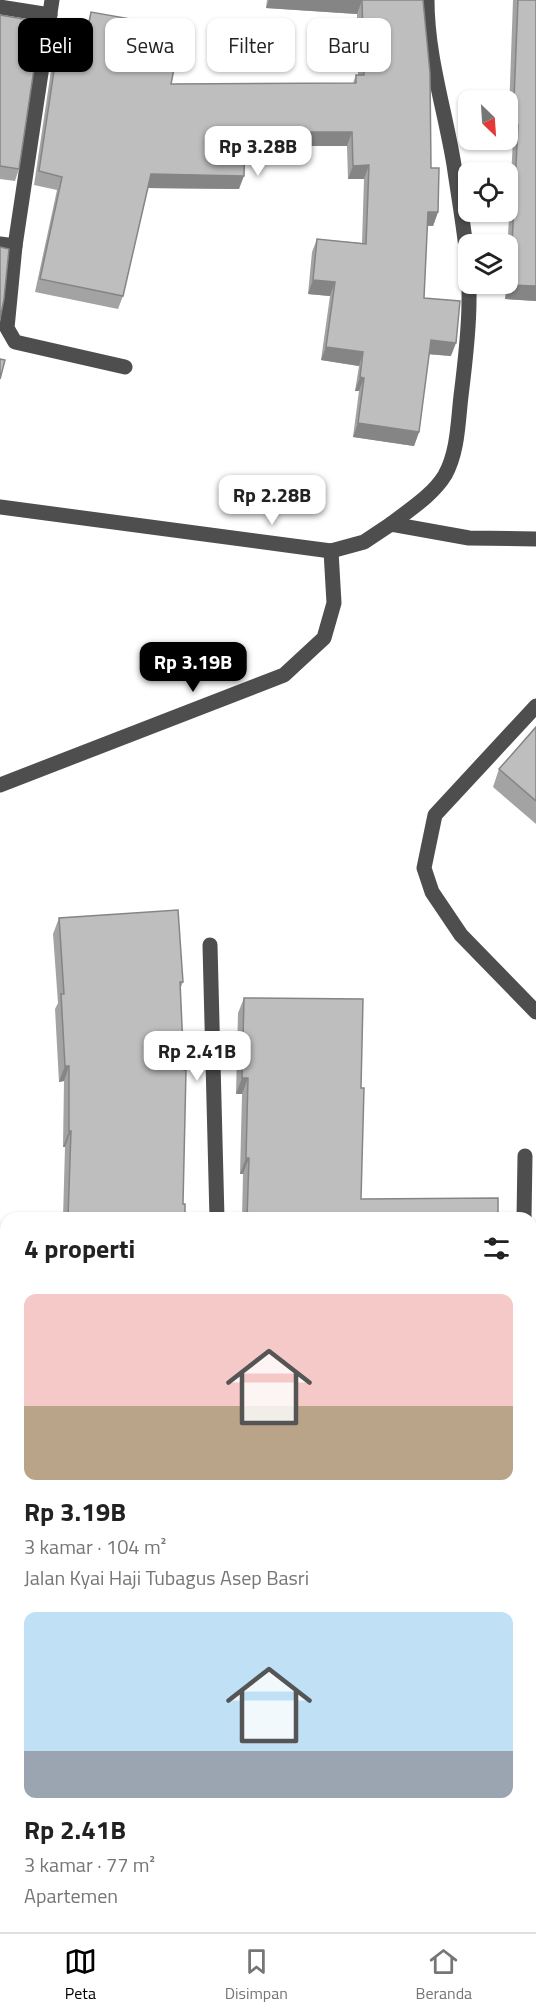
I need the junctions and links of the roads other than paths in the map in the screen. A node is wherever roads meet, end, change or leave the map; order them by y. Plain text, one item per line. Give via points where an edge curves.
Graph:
1 (427, 0) edge
2 (0, 7) edge
3 (51, 8) edge
4 (8, 245) edge
5 (124, 368) dead end
6 (0, 507) edge
7 (391, 524) junction
8 (536, 539) edge
9 (331, 551) junction
10 (536, 706) edge
11 (0, 785) edge
12 (210, 945) dead end
13 (536, 1012) edge
14 (525, 1156) dead end
15 (217, 1212) edge
16 (524, 1212) edge

1 - 7 street via 431,53 454,164 461,222 469,298 467,336 457,432 449,465 424,498
2 - 3 street
3 - 4 street
4 - 5 street via 7,328 15,342
6 - 9 street
7 - 8 street via 469,538
7 - 9 street via 364,542
9 - 11 street via 334,603 324,638 284,675
10 - 13 street via 435,815 424,868 432,892 461,935
12 - 15 street
14 - 16 street

